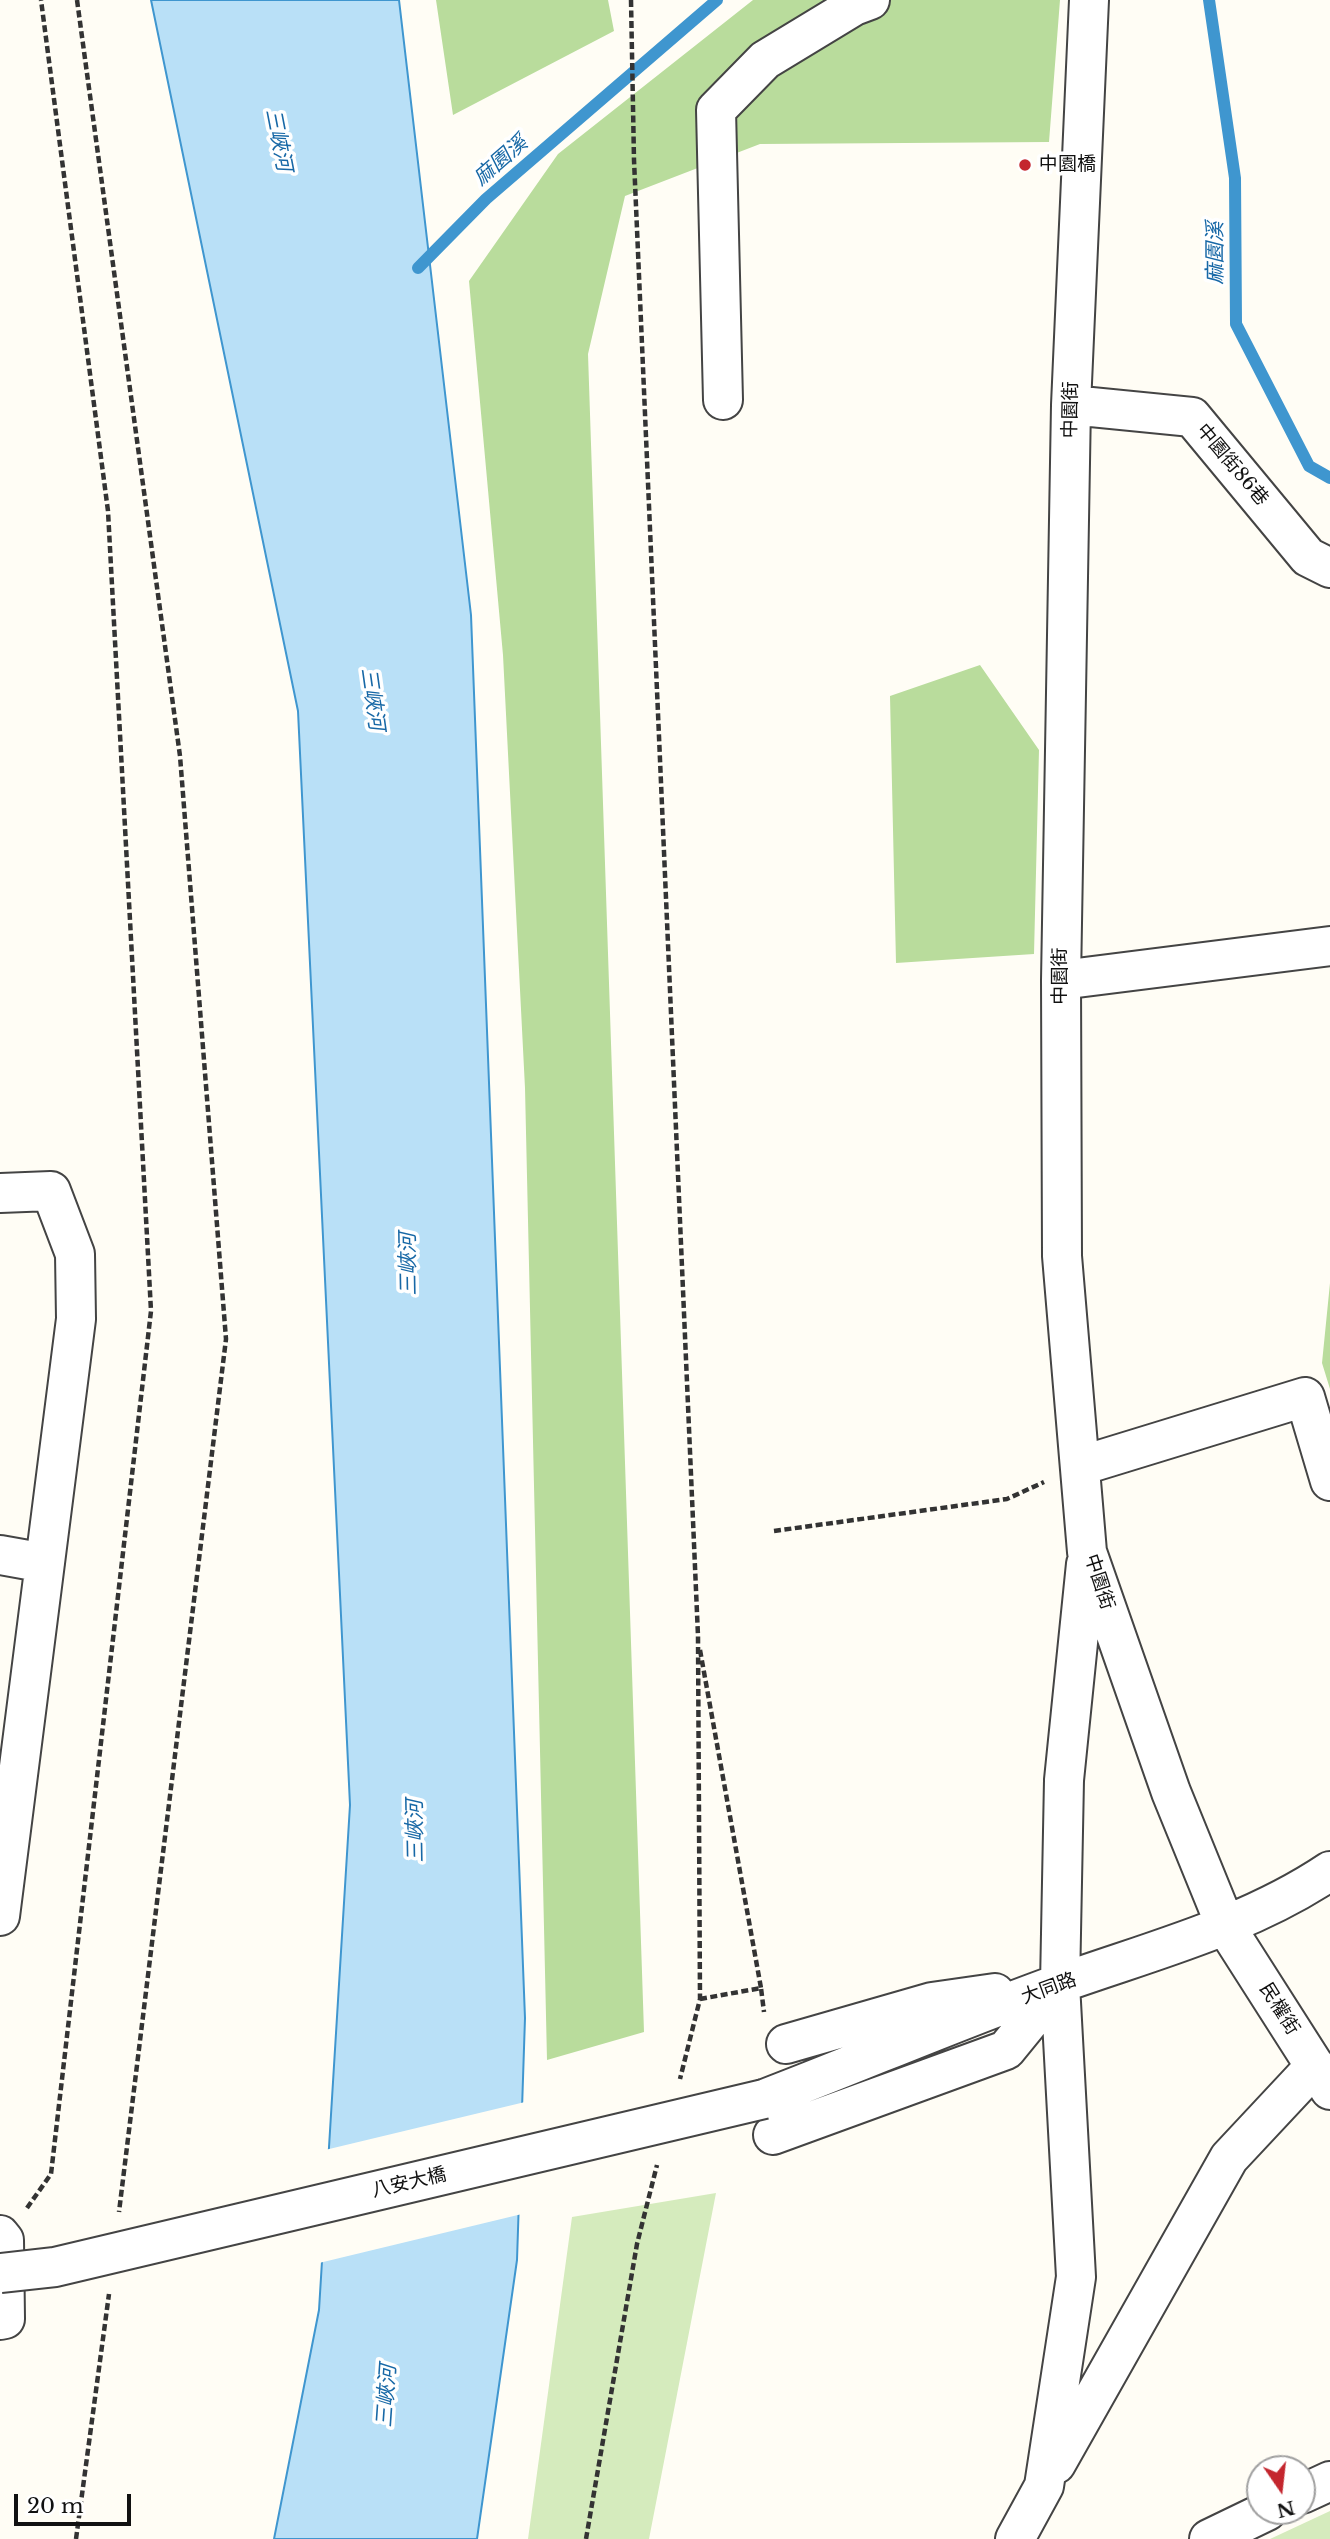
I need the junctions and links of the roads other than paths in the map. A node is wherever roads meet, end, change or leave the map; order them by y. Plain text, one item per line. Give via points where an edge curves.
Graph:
1 (870, 0) edge
2 (1089, 0) edge
3 (723, 400) dead end
4 (1071, 405) junction
5 (1330, 568) edge
6 (1330, 946) edge
7 (1060, 980) junction
8 (0, 1193) edge
9 (1080, 1466) junction
10 (1330, 1481) edge
11 (1087, 1552) junction
12 (0, 1555) edge
13 (45, 1563) junction
14 (1330, 1871) edge
15 (0, 1916) edge
16 (1226, 1927) junction
17 (1060, 1984) junction
18 (775, 2034) road end
19 (1322, 2078) edge
20 (768, 2117) joint
21 (1, 2247) edge
22 (0, 2320) edge
23 (1044, 2486) junction
24 (1246, 2521) edge
25 (1015, 2539) edge
26 (1209, 2539) edge

1 - 3 street via 765,60 716,110
2 - 4 street, 中園街
4 - 5 street, 中園街86巷 via 1192,417 1308,557
4 - 7 street, 中園街
6 - 7 street
7 - 9 street, 中園街 via 1062,1256
8 - 13 street via 51,1191 75,1254 76,1319
9 - 10 street via 1305,1397
9 - 11 street, 中園街
11 - 16 street, 中園街 via 1171,1792
11 - 17 street via 1064,1780
12 - 13 street
13 - 15 street
14 - 16 street, 大同路 via 1297,1893
16 - 17 street, 大同路
16 - 19 street, 民權街
17 - 18 street via 932,2002
17 - 20 street, 大同路
17 - 23 street via 1076,2277
19 - 23 street via 1229,2158
20 - 21 street, 八安大橋, bridge via 55,2267
21 - 22 street via 5,2319
23 - 25 street
24 - 26 street

